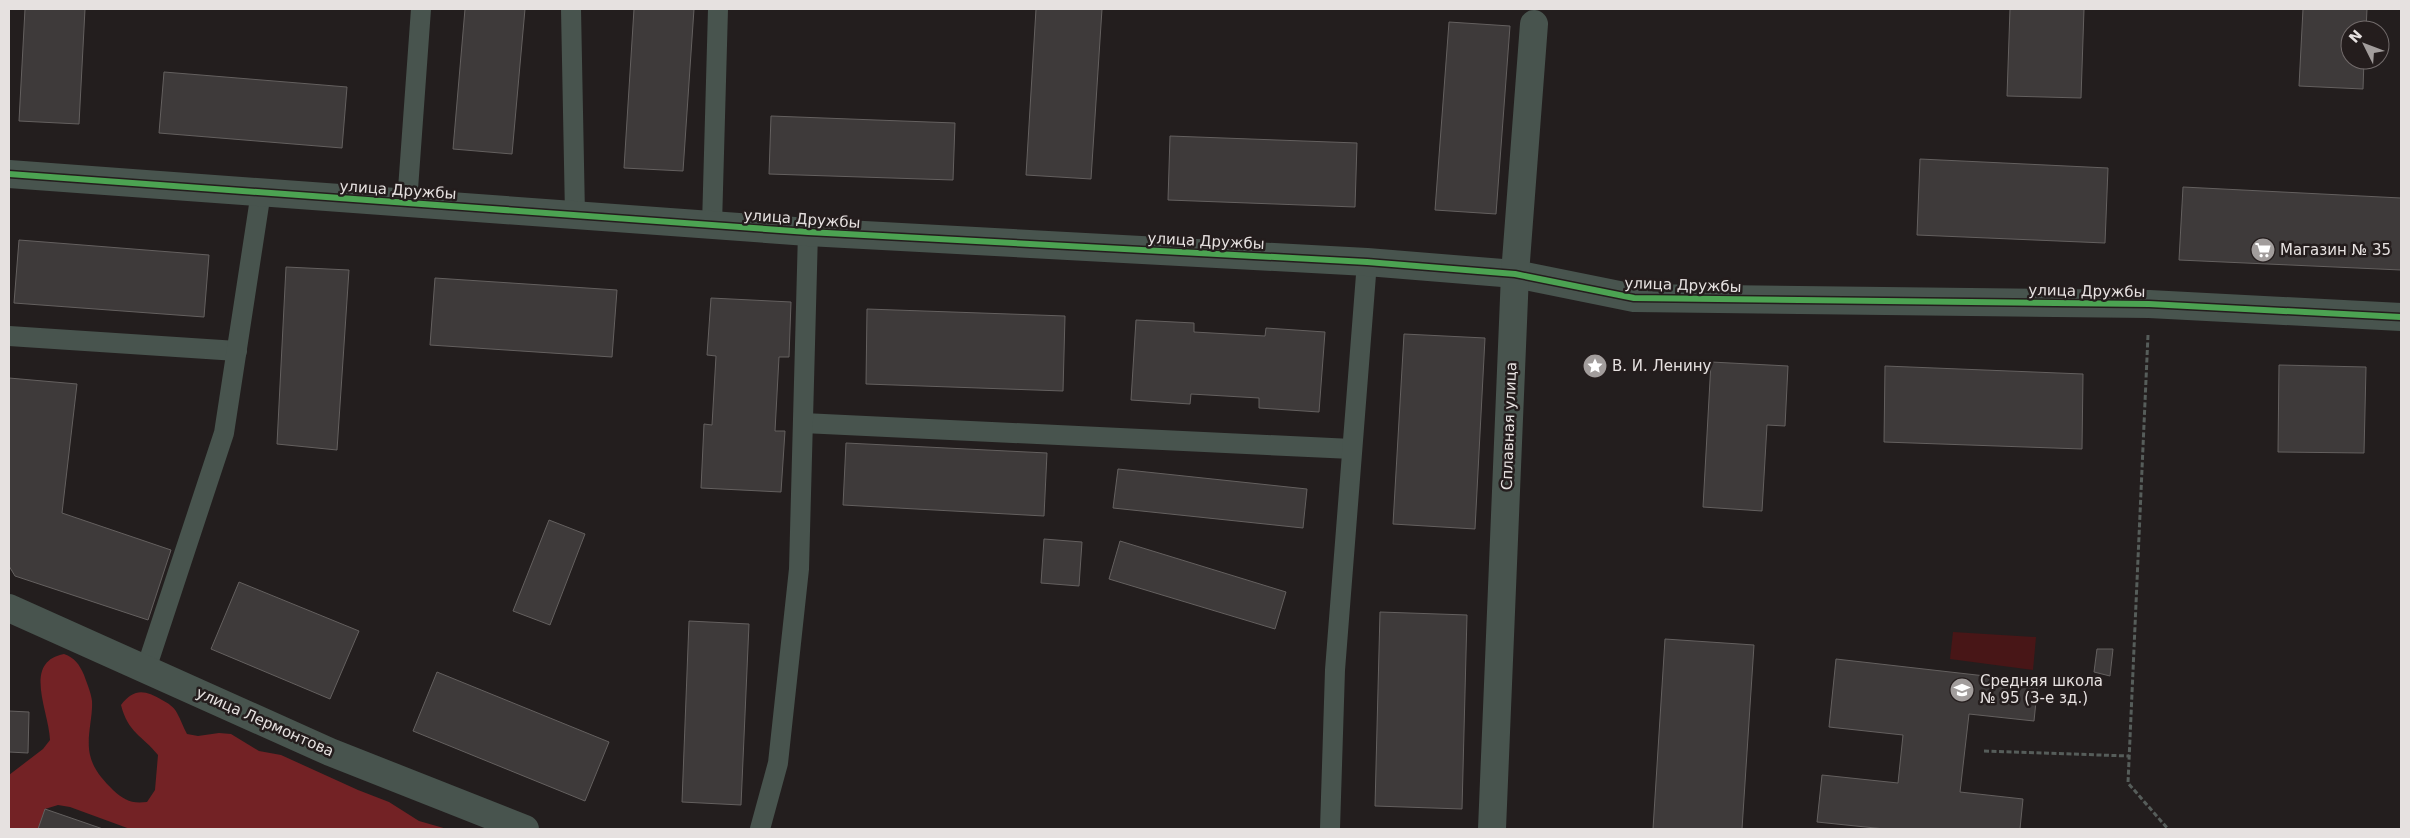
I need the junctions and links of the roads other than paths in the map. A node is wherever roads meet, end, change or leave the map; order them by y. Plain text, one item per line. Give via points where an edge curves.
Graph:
1 (421, 9) edge
2 (571, 9) edge
3 (718, 9) edge
4 (1534, 24) dead end
5 (9, 174) edge
6 (261, 192) junction
7 (406, 203) junction
8 (574, 215) junction
9 (712, 225) junction
10 (808, 232) junction
11 (1367, 262) junction
12 (1515, 274) junction
13 (2401, 317) edge
14 (9, 336) edge
15 (237, 351) junction
16 (803, 423) junction
17 (1352, 449) junction
18 (9, 608) edge
19 (146, 669) junction
20 (525, 829) edge
21 (760, 829) edge
22 (1330, 829) edge
23 (1492, 829) edge

1 - 7 lane
2 - 8 lane
3 - 9 lane
4 - 12 street, Сплавная улица
5 - 6 street, улица Дружбы
6 - 7 street, улица Дружбы
6 - 15 lane
7 - 8 street, улица Дружбы
8 - 9 street, улица Дружбы
9 - 10 street, улица Дружбы
10 - 11 street, улица Дружбы
10 - 16 lane
11 - 12 street, улица Дружбы
11 - 17 lane
12 - 13 street, улица Дружбы via 1634,298 2149,304
12 - 23 street, Сплавная улица
14 - 15 lane
15 - 19 lane via 224,433
16 - 17 lane
16 - 21 lane via 800,569 778,763
17 - 22 lane via 1335,670
18 - 19 street, улица Лермонтова
19 - 20 street, улица Лермонтова via 330,752

